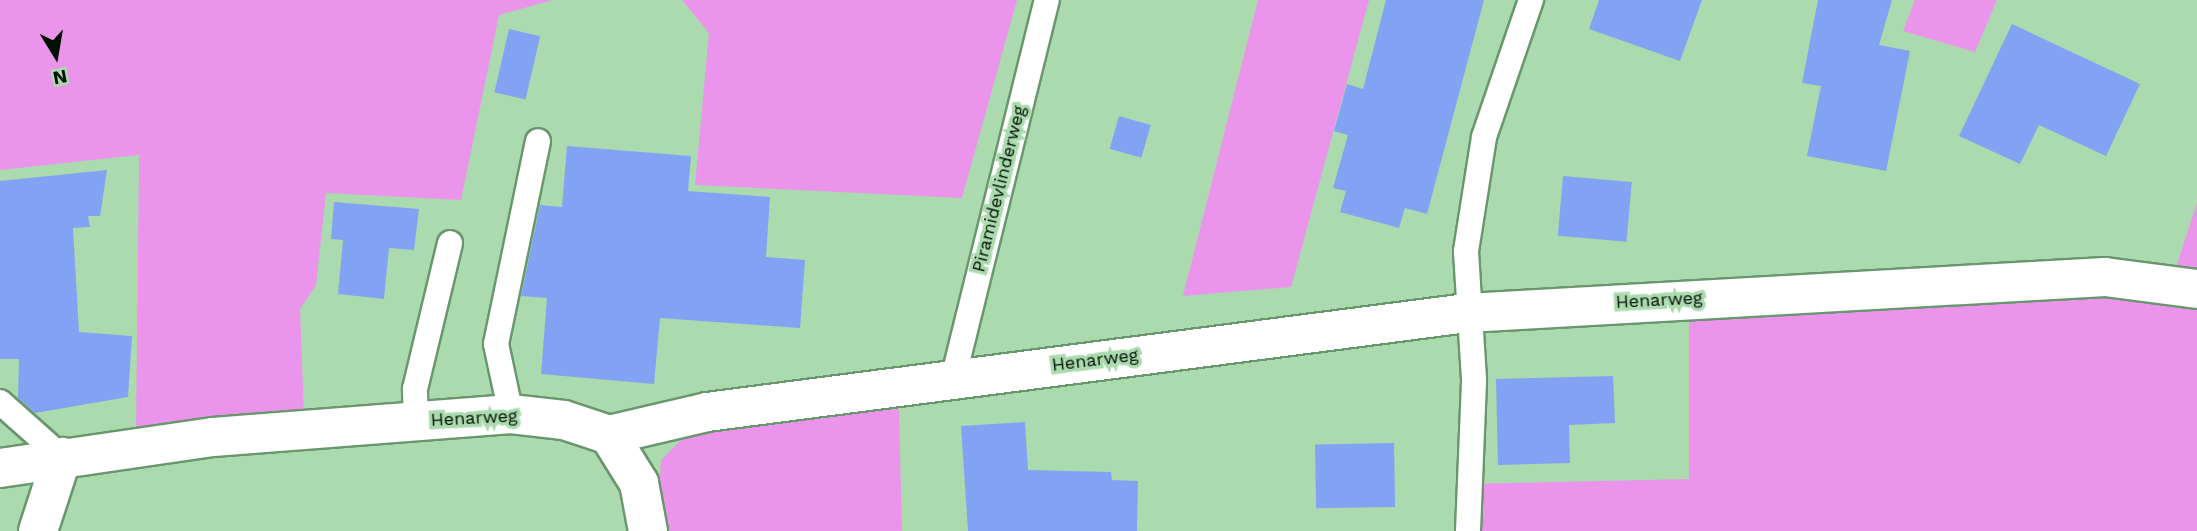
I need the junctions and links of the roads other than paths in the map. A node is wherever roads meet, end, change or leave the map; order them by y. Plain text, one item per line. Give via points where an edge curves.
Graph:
1 (1047, 0) edge
2 (1531, 0) edge
3 (538, 141) dead end
4 (450, 243) dead end
5 (2197, 289) edge
6 (1467, 313) junction
7 (953, 379) junction
8 (0, 402) edge
9 (510, 414) junction
10 (416, 421) junction
11 (609, 435) junction
12 (62, 457) junction
13 (0, 468) edge
14 (37, 531) edge
15 (648, 531) edge
16 (1468, 531) edge

1 - 7 lane, Piramidevlinderweg
2 - 6 lane via 1484,137 1466,251
3 - 9 lane via 496,345
4 - 10 lane via 415,389
5 - 6 street, Henarweg via 2105,277
6 - 7 street, Henarweg
6 - 16 lane via 1474,379
7 - 11 street, Henarweg via 707,412
8 - 12 lane
9 - 10 street, Henarweg
9 - 11 street, Henarweg via 564,420
10 - 12 street, Henarweg via 213,437
11 - 15 street via 639,483
12 - 13 street, Henarweg
12 - 14 street

